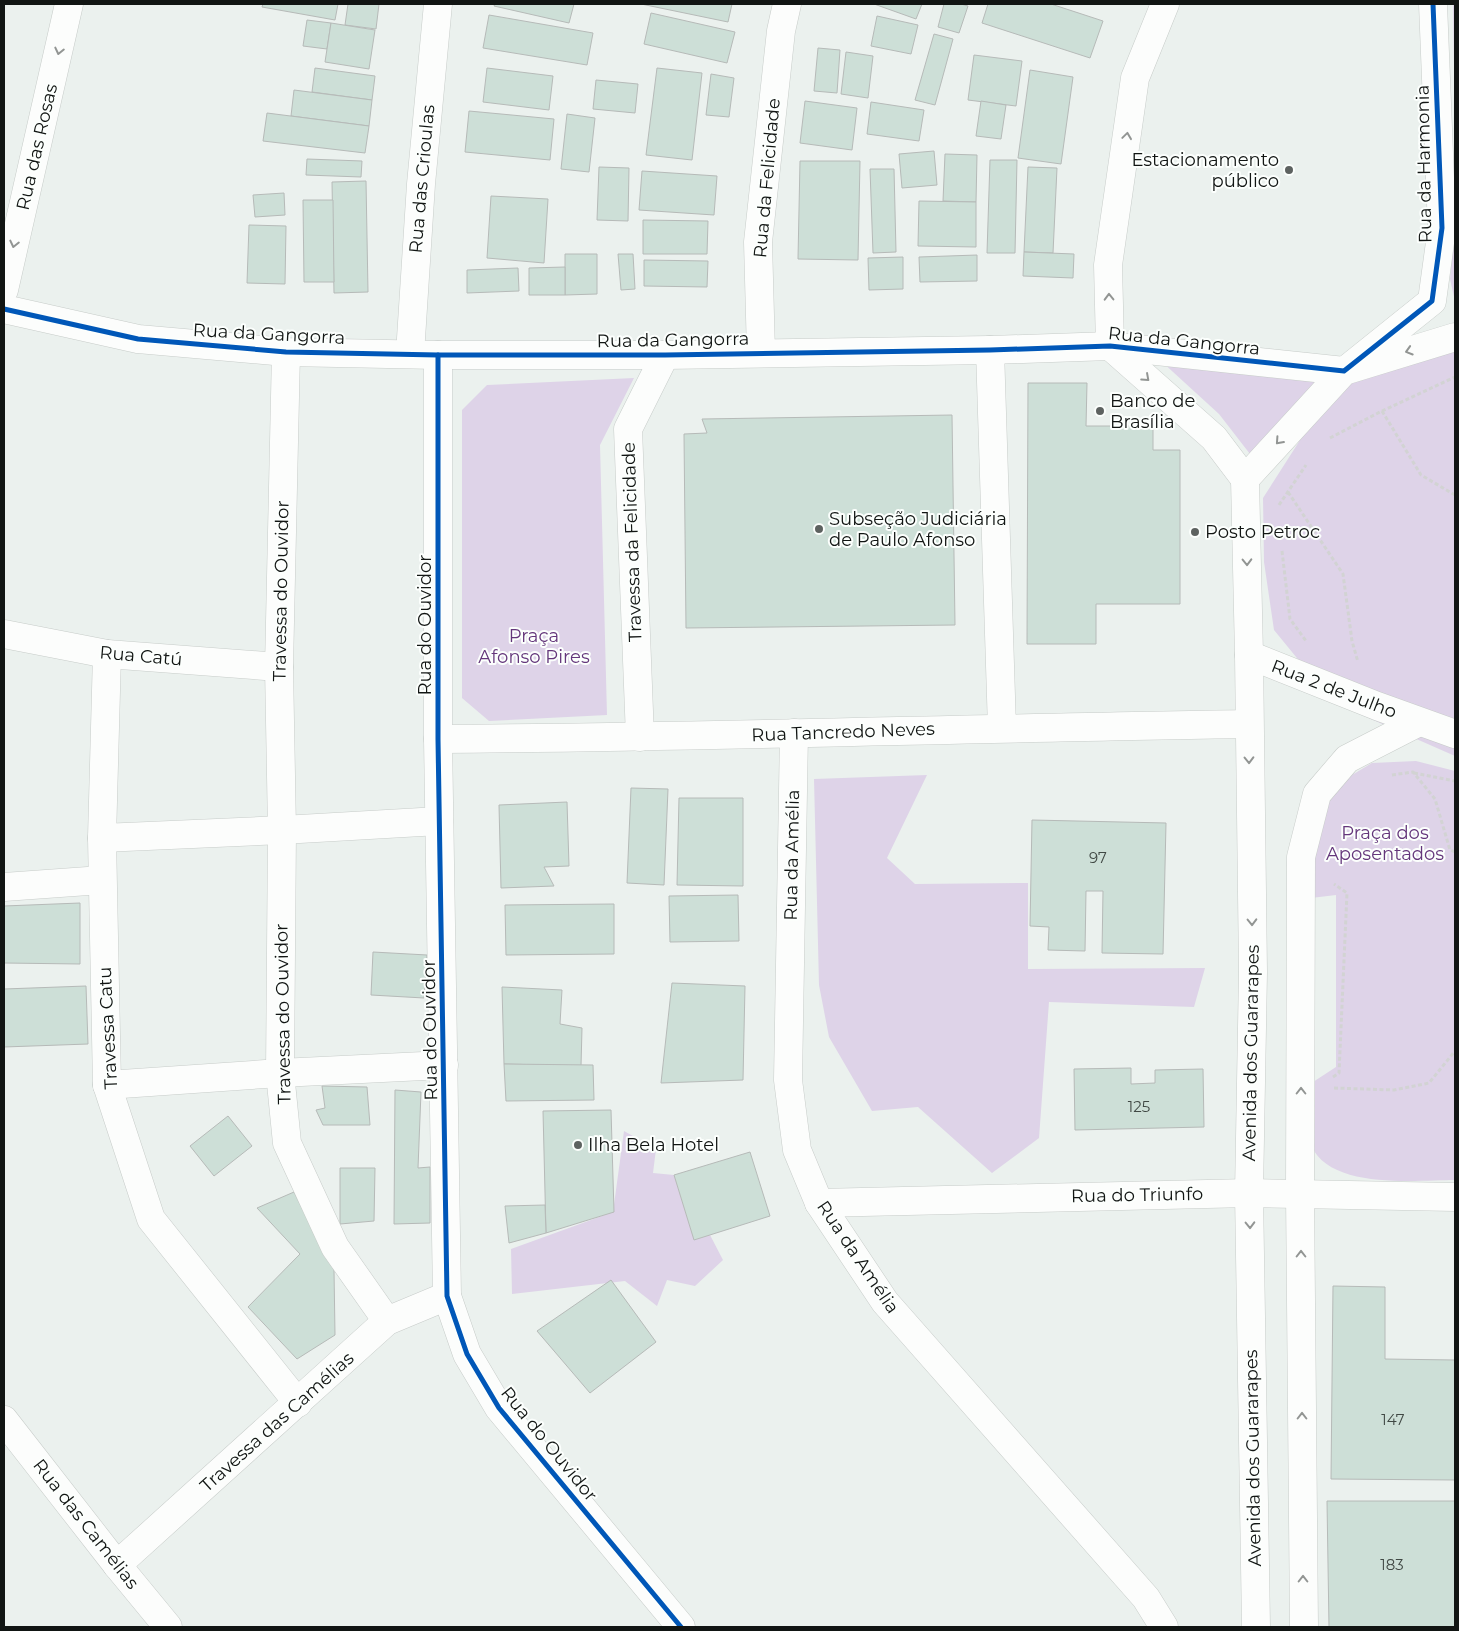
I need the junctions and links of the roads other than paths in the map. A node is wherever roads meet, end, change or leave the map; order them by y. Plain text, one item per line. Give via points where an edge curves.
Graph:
1 (70, 4) edge
2 (438, 4) edge
3 (787, 4) edge
4 (1165, 4) edge
5 (1434, 4) edge
6 (4, 290) edge
7 (4, 309) edge
8 (1455, 337) edge
9 (1110, 346) junction
10 (990, 350) junction
11 (286, 352) junction
12 (761, 353) junction
13 (410, 354) junction
14 (438, 355) junction
15 (665, 355) junction
16 (1344, 372) junction
17 (1245, 479) junction
18 (4, 634) edge
19 (108, 654) junction
20 (1249, 655) junction
21 (279, 667) junction
22 (1419, 722) junction
23 (1249, 724) junction
24 (1002, 728) junction
25 (794, 734) junction
26 (1455, 734) edge
27 (640, 737) junction
28 (438, 739) junction
29 (439, 821) junction
30 (282, 830) junction
31 (102, 838) junction
32 (102, 880) junction
33 (4, 887) edge
34 (444, 1065) junction
35 (280, 1073) junction
36 (107, 1085) junction
37 (1249, 1193) junction
38 (1300, 1193) junction
39 (1455, 1197) edge
40 (819, 1203) junction
41 (448, 1296) junction
42 (387, 1321) junction
43 (298, 1403) junction
44 (4, 1420) edge
45 (117, 1565) junction
46 (168, 1627) edge
47 (681, 1627) edge
48 (1164, 1627) edge
49 (1256, 1627) edge
50 (1304, 1627) edge

1 -> 6 street, Rua das Rosas
2 - 13 street, Rua das Crioulas via 421,184
3 - 12 street, Rua da Felicidade via 781,31 758,242
9 -> 4 street via 1108,266 1135,78
5 - 16 street, Rua da Harmonia via 1442,228 1432,301
7 - 11 street, Rua da Gangorra via 138,339
8 -> 16 street, Rua da Gangorra
9 - 10 street, Rua da Gangorra
9 - 16 street, Rua da Gangorra
9 -> 17 street via 1214,438
10 - 12 street, Rua da Gangorra
10 - 24 street
11 - 13 street, Rua da Gangorra
11 - 21 street, Travessa do Ouvidor
12 - 15 street, Rua da Gangorra
13 - 14 street, Rua da Gangorra
14 - 15 street, Rua da Gangorra
14 - 28 street, Rua do Ouvidor
15 - 27 street, Travessa da Felicidade via 628,429
16 -> 17 street, Rua da Gangorra
17 -> 20 street, Avenida dos Guararapes
18 - 19 street, Rua Catú
19 - 21 street, Rua Catú
19 - 31 street, Travessa Catu
20 - 22 street, Rua 2 de Julho
20 - 23 street, Avenida dos Guararapes
21 - 30 street, Travessa do Ouvidor
22 - 26 street, Rua 2 de Julho
38 -> 22 street via 1309,1085 1301,857 1317,794 1347,759
23 - 24 street, Rua Tancredo Neves
23 -> 37 street, Avenida dos Guararapes via 1252,972
24 - 25 street, Rua Tancredo Neves
25 - 27 street, Rua Tancredo Neves
25 - 40 street, Rua da Amélia via 788,1080 797,1150
27 - 28 street, Rua Tancredo Neves
28 - 29 street, Rua do Ouvidor
29 - 30 street
29 - 34 street, Rua do Ouvidor
30 - 31 street
30 - 35 street, Travessa do Ouvidor
31 - 32 street, Travessa Catu
32 - 33 street
32 - 36 street, Travessa Catu
34 - 35 street
34 - 41 street, Rua do Ouvidor
35 - 36 street
35 - 42 street, Travessa do Ouvidor via 287,1143 335,1247
36 - 43 street, Travessa Catu via 150,1219
37 - 38 street, Rua do Triunfo
37 - 40 street, Rua do Triunfo
37 -> 49 street, Avenida dos Guararapes
38 - 39 street, Rua do Triunfo
50 -> 38 street
40 - 48 street, Rua da Amélia via 885,1302 1146,1598
41 - 42 street, Travessa das Camélias
41 - 47 street, Rua do Ouvidor via 467,1354 499,1408
42 - 43 street, Travessa das Camélias
43 - 45 street, Travessa das Camélias
44 - 45 street, Rua das Camélias
45 - 46 street, Rua das Camélias

